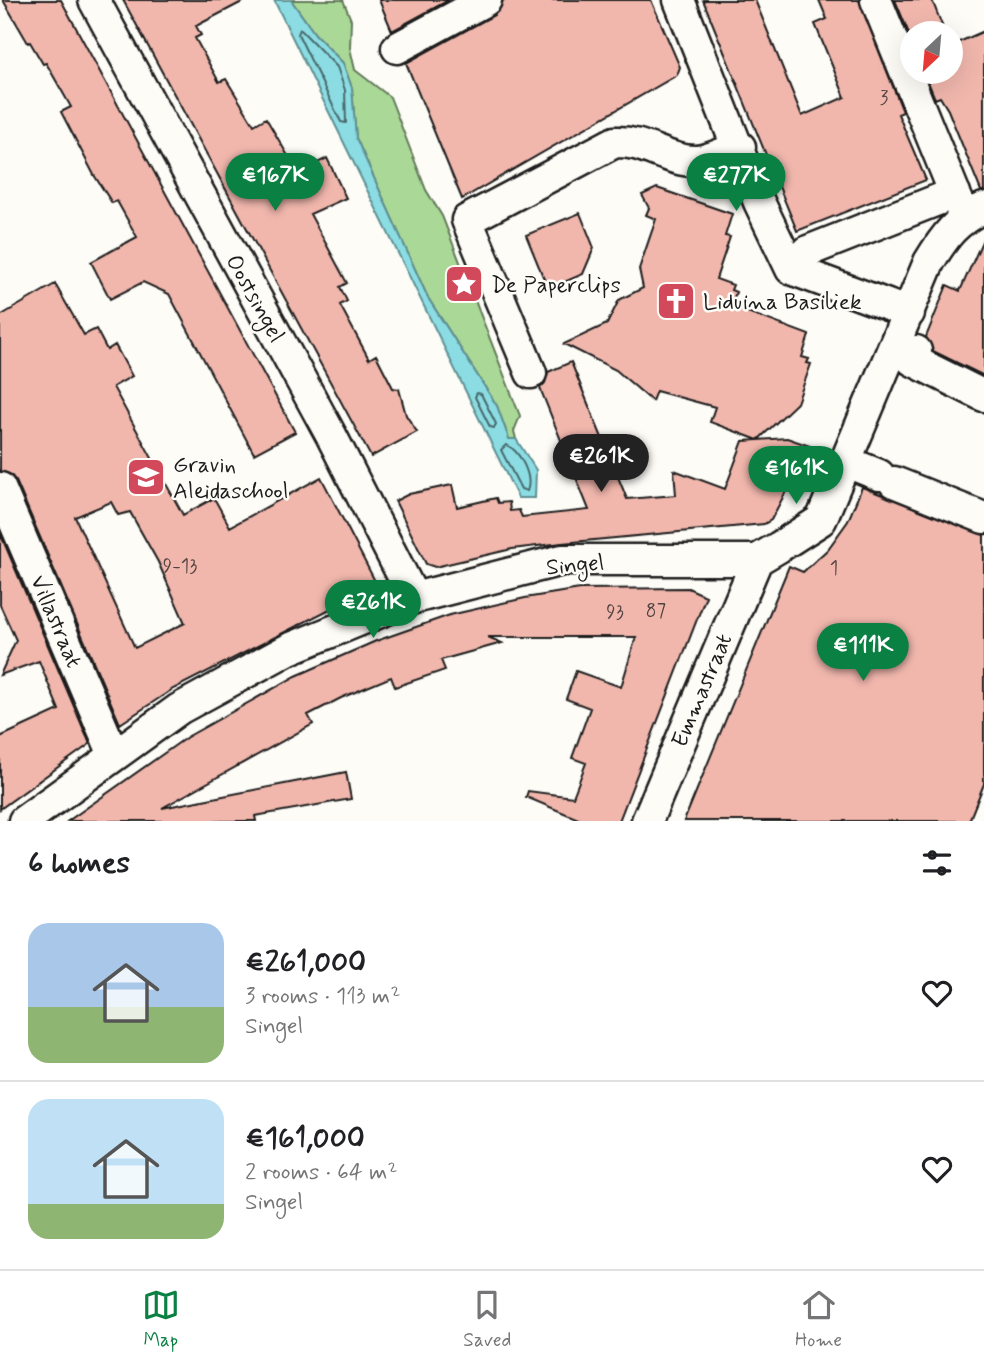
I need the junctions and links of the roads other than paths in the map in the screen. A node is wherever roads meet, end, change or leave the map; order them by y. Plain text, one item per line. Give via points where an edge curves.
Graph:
1 (94, 0) edge
2 (486, 0) edge
3 (679, 0) edge
4 (876, 0) edge
5 (397, 48) dead end
6 (740, 147) junction
7 (968, 206) edge
8 (791, 269) junction
9 (911, 335) junction
10 (531, 373) dead end
11 (984, 396) edge
12 (847, 462) junction
13 (0, 488) edge
14 (984, 518) edge
15 (757, 560) junction
16 (414, 598) junction
17 (114, 755) junction
18 (23, 821) edge
19 (647, 821) edge

1 - 16 street, Oostsingel via 332,437
2 - 5 street
3 - 6 street
4 - 7 street
6 - 8 street
6 - 10 street via 699,161 640,144 615,142 467,220
7 - 8 street via 808,251
7 - 9 street via 929,261
8 - 9 street
9 - 11 street via 912,360
9 - 12 street
12 - 14 street
12 - 15 street via 821,520
13 - 17 street, Villastraat
15 - 16 street, Singel via 562,561
15 - 19 street, Emmastraat
16 - 17 street, Singel via 289,649 179,709
17 - 18 street, Singel

